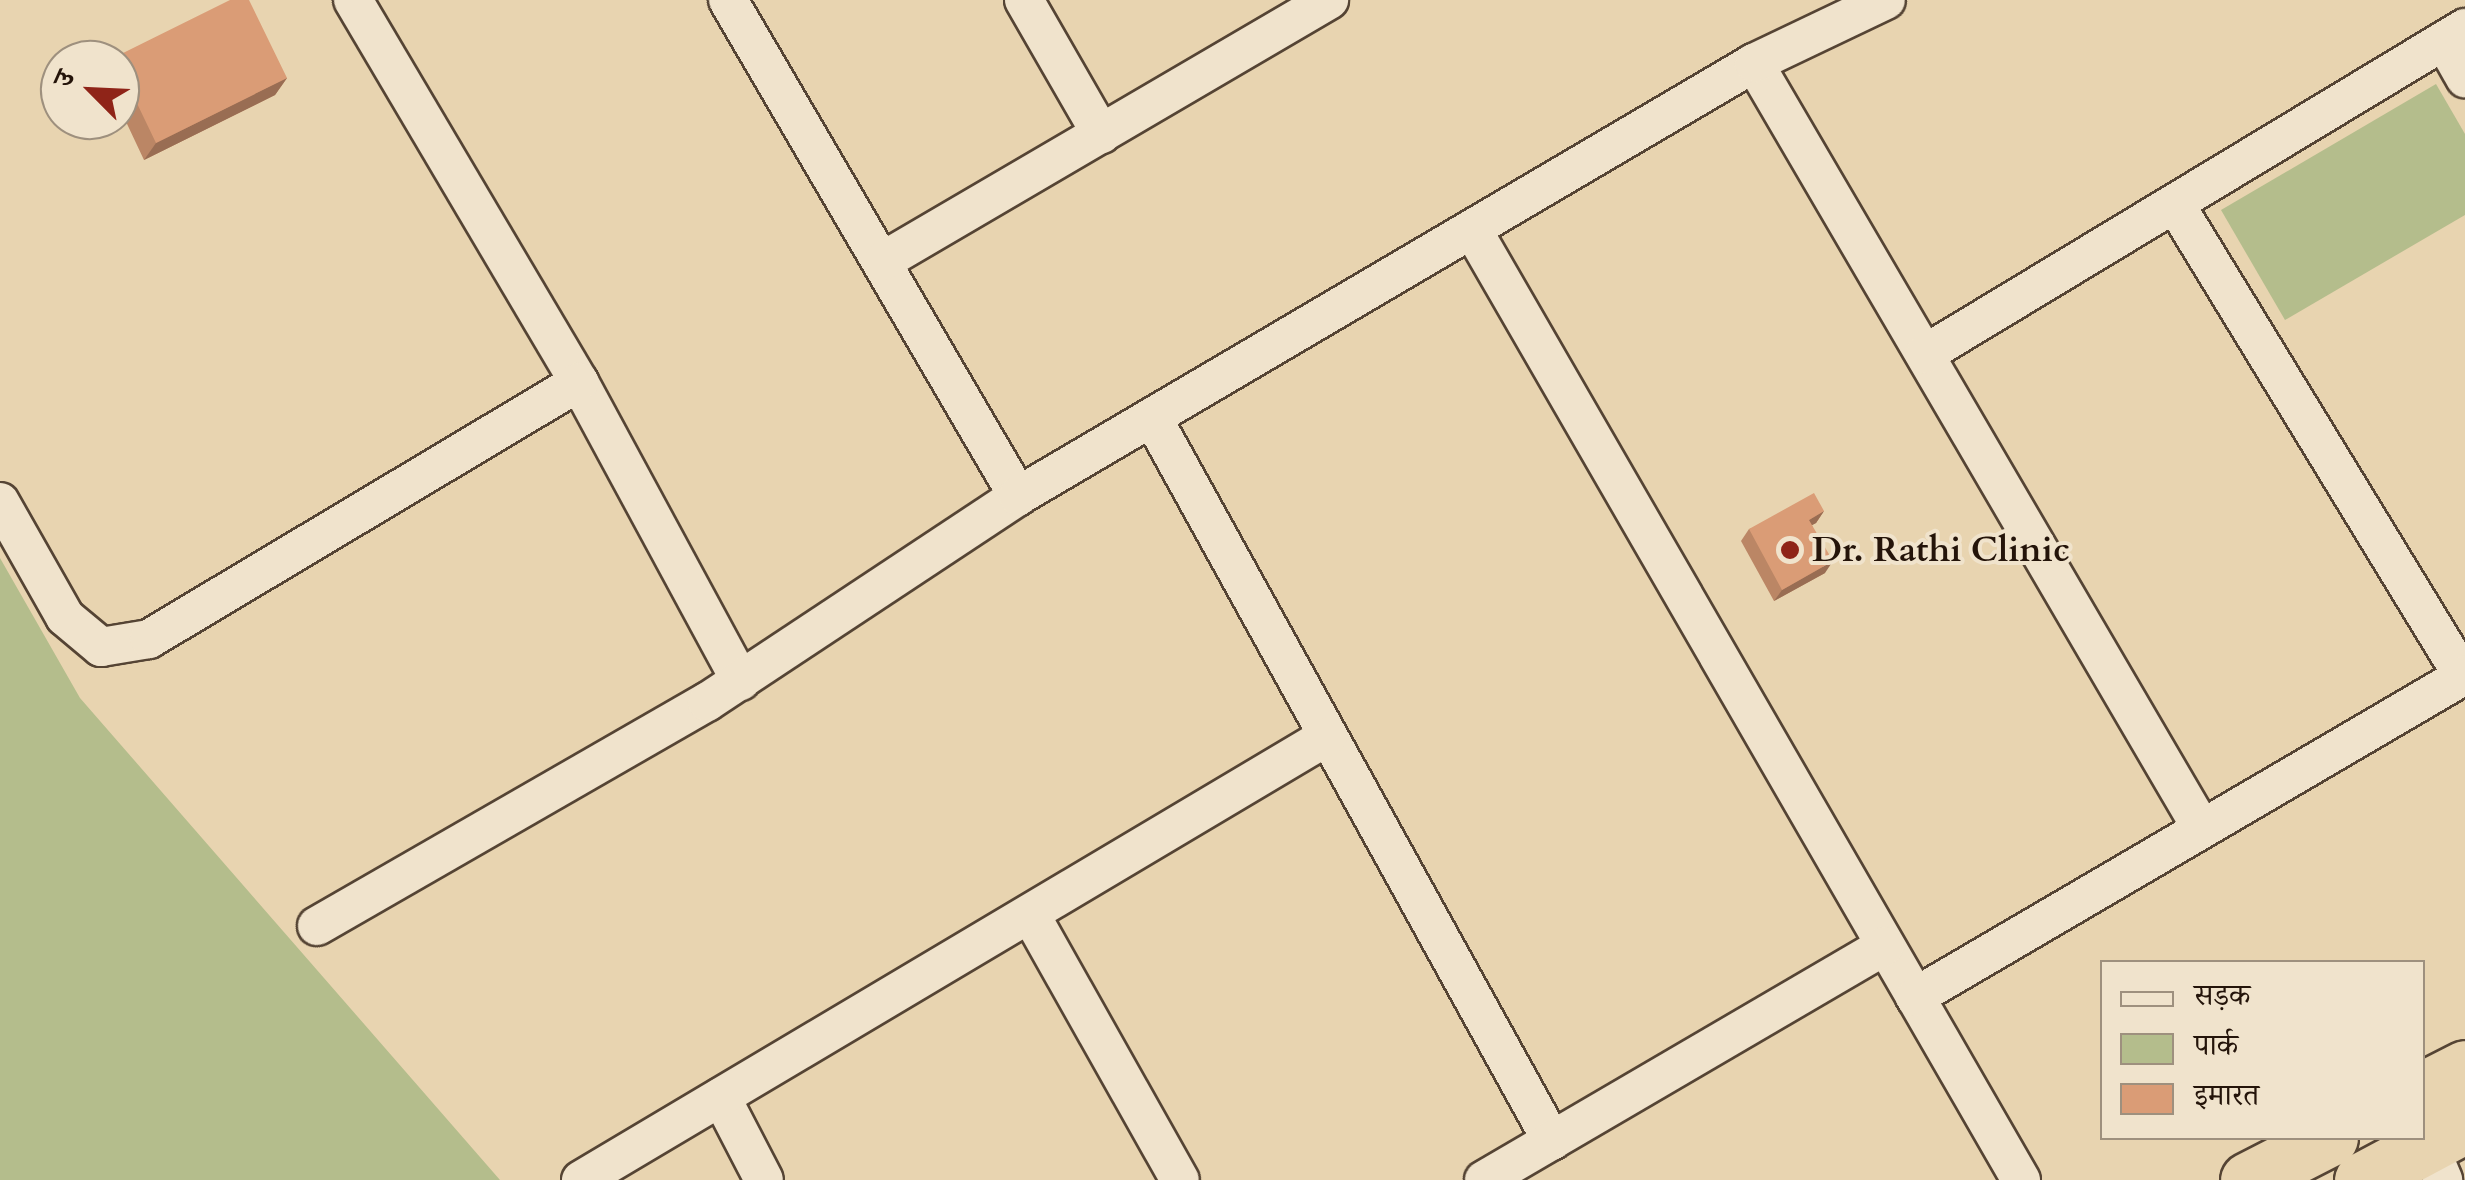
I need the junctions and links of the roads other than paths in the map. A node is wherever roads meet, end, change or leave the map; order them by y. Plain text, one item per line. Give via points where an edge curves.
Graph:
1 (353, 0) edge
2 (728, 0) edge
3 (1024, 0) edge
4 (1329, 0) edge
5 (1886, 0) edge
6 (2454, 35) edge
7 (1754, 63) junction
8 (2465, 78) edge
9 (1100, 134) junction
10 (2174, 204) junction
11 (1472, 229) junction
12 (883, 261) junction
13 (1925, 354) junction
14 (579, 382) junction
15 (1152, 417) junction
16 (1018, 496) junction
17 (0, 502) edge
18 (2464, 675) edge
19 (740, 681) junction
20 (1328, 736) junction
21 (2202, 829) junction
22 (1030, 914) junction
23 (317, 926) dead end
24 (1886, 946) junction
25 (1916, 997) junction
26 (2465, 1068) edge
27 (2425, 1088) edge
28 (721, 1096) junction
29 (2326, 1140) edge
30 (1552, 1141) junction
31 (2445, 1150) edge
32 (581, 1180) edge
33 (764, 1180) edge
34 (1180, 1180) edge
35 (1484, 1180) edge
36 (2021, 1180) edge
37 (2248, 1180) edge
38 (2362, 1180) edge

1 - 14 street
2 - 12 street
3 - 9 street
4 - 9 street
5 - 7 street
6 - 8 street
6 - 10 street
7 - 11 street
7 - 13 street
9 - 12 street
10 - 13 street
10 - 18 street
11 - 15 street
11 - 24 street
12 - 16 street
13 - 21 street
14 - 17 street via 149,638 101,647 66,617
14 - 19 street
15 - 16 street
15 - 20 street
16 - 19 street
18 - 21 street
19 - 23 street
20 - 22 street
20 - 30 street
21 - 25 street
22 - 28 street
22 - 34 street
24 - 25 street
24 - 30 street
25 - 36 street
26 - 27 highway
28 - 32 street
28 - 33 street
29 - 37 highway
30 - 35 street
31 - 38 highway

